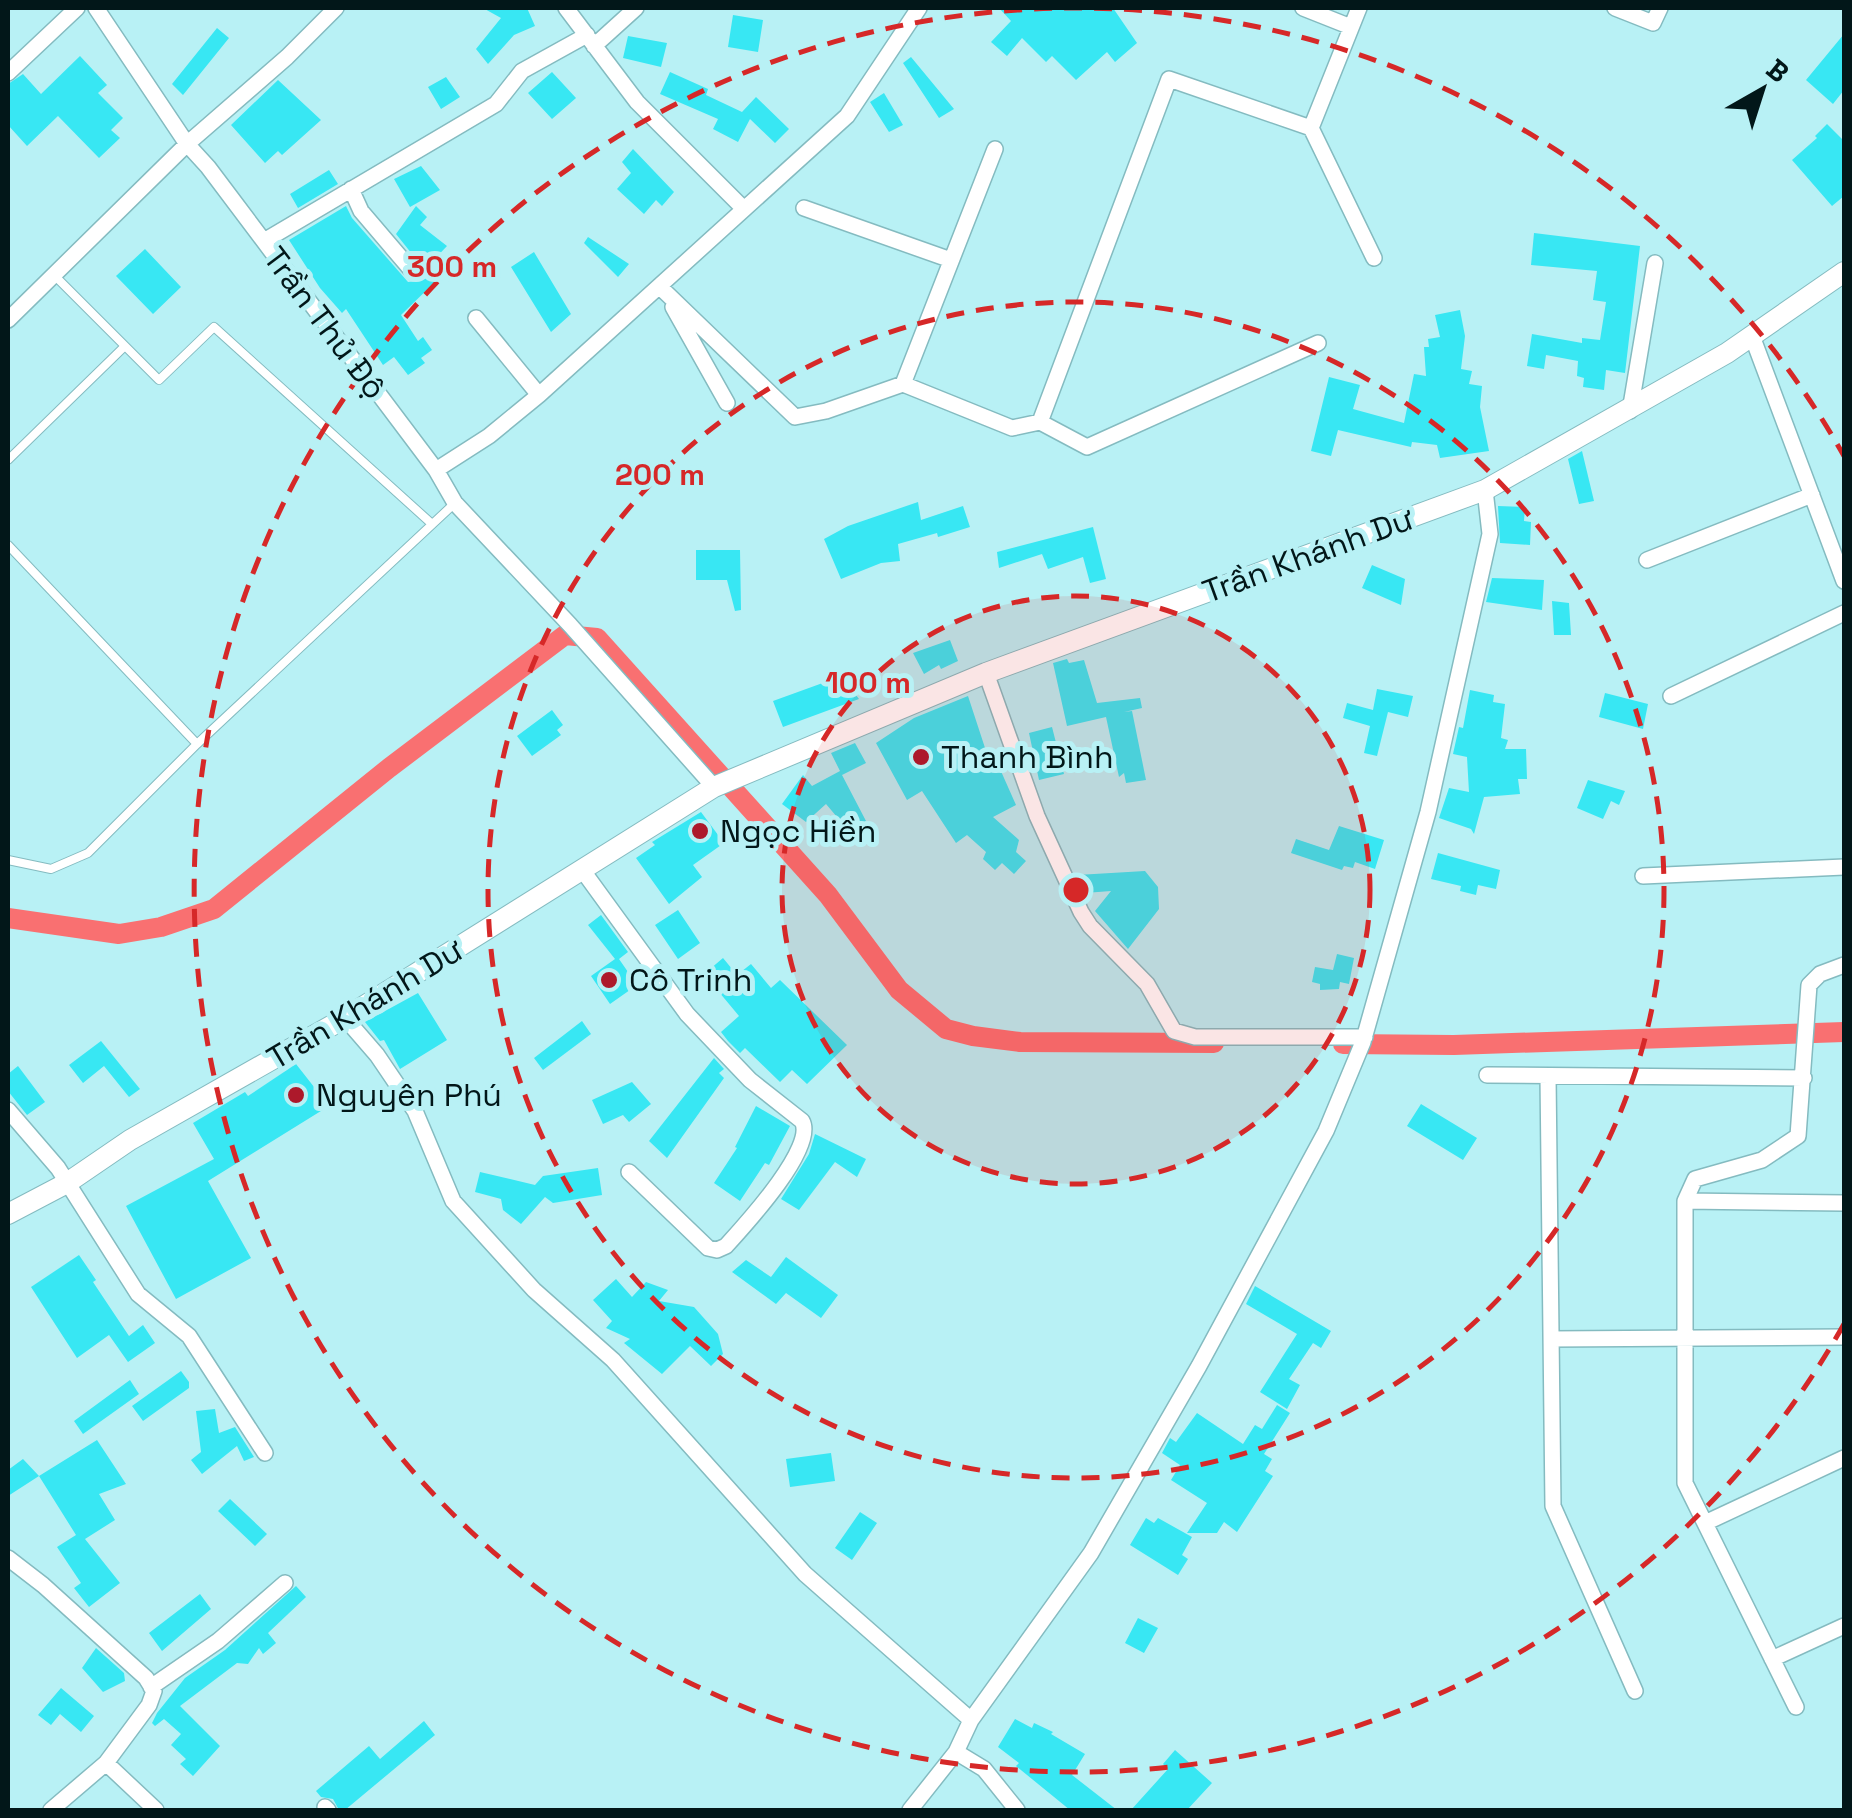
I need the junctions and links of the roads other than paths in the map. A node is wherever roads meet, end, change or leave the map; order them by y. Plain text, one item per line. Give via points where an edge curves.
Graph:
1 (77, 8) edge
2 (96, 8) edge
3 (336, 8) edge
4 (566, 8) edge
5 (636, 8) edge
6 (919, 8) edge
7 (1303, 8) edge
8 (1359, 8) edge
9 (1614, 8) edge
10 (1660, 8) edge
11 (1352, 27) junction
12 (590, 41) junction
13 (8, 73) edge
14 (1311, 128) junction
15 (187, 144) junction
16 (995, 149) dead end
17 (351, 189) junction
18 (742, 208) junction
19 (804, 208) dead end
20 (264, 241) junction
21 (1374, 258) dead end
22 (952, 260) junction
23 (1655, 263) dead end
24 (412, 272) dead end
25 (1844, 272) edge
26 (54, 276) junction
27 (660, 287) junction
28 (476, 318) dead end
29 (8, 320) edge
30 (1752, 336) junction
31 (1318, 343) dead end
32 (125, 346) junction
33 (904, 384) junction
34 (539, 395) junction
35 (726, 403) dead end
36 (1630, 410) junction
37 (1040, 422) junction
38 (8, 460) edge
39 (436, 470) junction
40 (1485, 490) junction
41 (1812, 495) junction
42 (455, 503) junction
43 (432, 524) junction
44 (8, 545) edge
45 (1647, 560) dead end
46 (1844, 581) edge
47 (1844, 614) edge
48 (986, 673) junction
49 (1671, 696) dead end
50 (197, 744) junction
51 (716, 786) junction
52 (8, 860) edge
53 (1844, 867) edge
54 (583, 871) junction
55 (1644, 876) dead end
56 (1844, 965) edge
57 (345, 1018) junction
58 (1362, 1044) junction
59 (1487, 1075) dead end
60 (1548, 1076) junction
61 (1804, 1078) junction
62 (8, 1110) edge
63 (629, 1172) dead end
64 (67, 1183) junction
65 (1686, 1202) junction
66 (1844, 1203) edge
67 (8, 1214) edge
68 (1686, 1337) junction
69 (1844, 1337) edge
70 (1551, 1338) junction
71 (265, 1453) dead end
72 (1844, 1458) edge
73 (1705, 1523) junction
74 (8, 1558) edge
75 (285, 1583) dead end
76 (1844, 1626) edge
77 (1772, 1659) junction
78 (151, 1686) junction
79 (1635, 1691) dead end
80 (1796, 1707) dead end
81 (971, 1720) junction
82 (956, 1752) junction
83 (106, 1763) junction
84 (51, 1810) edge
85 (156, 1810) edge
86 (910, 1810) edge
87 (1017, 1810) edge

1 - 13 street
2 - 15 street, Trần Thủ Độ
3 - 15 street
4 - 12 street
5 - 12 street
6 - 18 street via 847,116
7 - 11 street
8 - 11 street
9 - 10 street via 1653,23
11 - 14 street
12 - 17 street via 522,71 496,104
12 - 18 street via 637,102
14 - 21 street
14 - 37 street via 1169,79
15 - 20 street, Trần Thủ Độ
15 - 26 street
16 - 22 street
17 - 20 street
17 - 24 street
18 - 27 street
19 - 22 street
20 - 39 street, Trần Thủ Độ
22 - 33 street
23 - 36 street
25 - 30 street, Trần Khánh Dư
26 - 29 street
26 - 32 lane
27 - 33 street via 795,417
27 - 34 street
27 - 35 street
28 - 34 street
30 - 36 street, Trần Khánh Dư
30 - 41 street
31 - 37 street via 1088,447
32 - 38 lane
32 - 43 lane via 159,380 214,327
33 - 37 street via 1012,428
34 - 39 street
36 - 40 street, Trần Khánh Dư
39 - 42 street, Trần Thủ Độ
40 - 48 street, Trần Khánh Dư
40 - 58 street via 1490,534 1459,680
41 - 45 street
41 - 46 street
42 - 43 lane
42 - 51 street, Trần Thủ Độ
43 - 50 lane
44 - 50 lane
47 - 49 street
48 - 51 street, Trần Khánh Dư
48 - 58 street via 1080,912 1147,984 1174,1031
50 - 52 lane via 88,854 51,869
51 - 54 street, Trần Khánh Dư
53 - 55 street
54 - 57 street, Trần Khánh Dư
54 - 63 street via 687,1014 806,1127 768,1198 717,1250
56 - 61 street via 1810,984
57 - 64 street, Trần Khánh Dư
57 - 81 street via 416,1111 454,1201 534,1290 612,1360 805,1574
58 - 81 street via 1326,1131 1200,1366 1091,1552
59 - 60 street
60 - 61 street
60 - 70 street
61 - 65 street via 1798,1136 1762,1160 1696,1179
62 - 64 street
64 - 67 street, Trần Khánh Dư
64 - 71 street via 138,1294 189,1336
65 - 66 street
65 - 68 street
68 - 69 street
68 - 70 street
68 - 73 street via 1686,1483
70 - 79 street via 1553,1506
72 - 73 street
73 - 77 street
74 - 78 street
75 - 78 street via 218,1641
76 - 77 street
77 - 80 street
78 - 83 street via 149,1705
81 - 82 street
82 - 86 street
82 - 87 street via 984,1769
83 - 84 street
83 - 85 street

